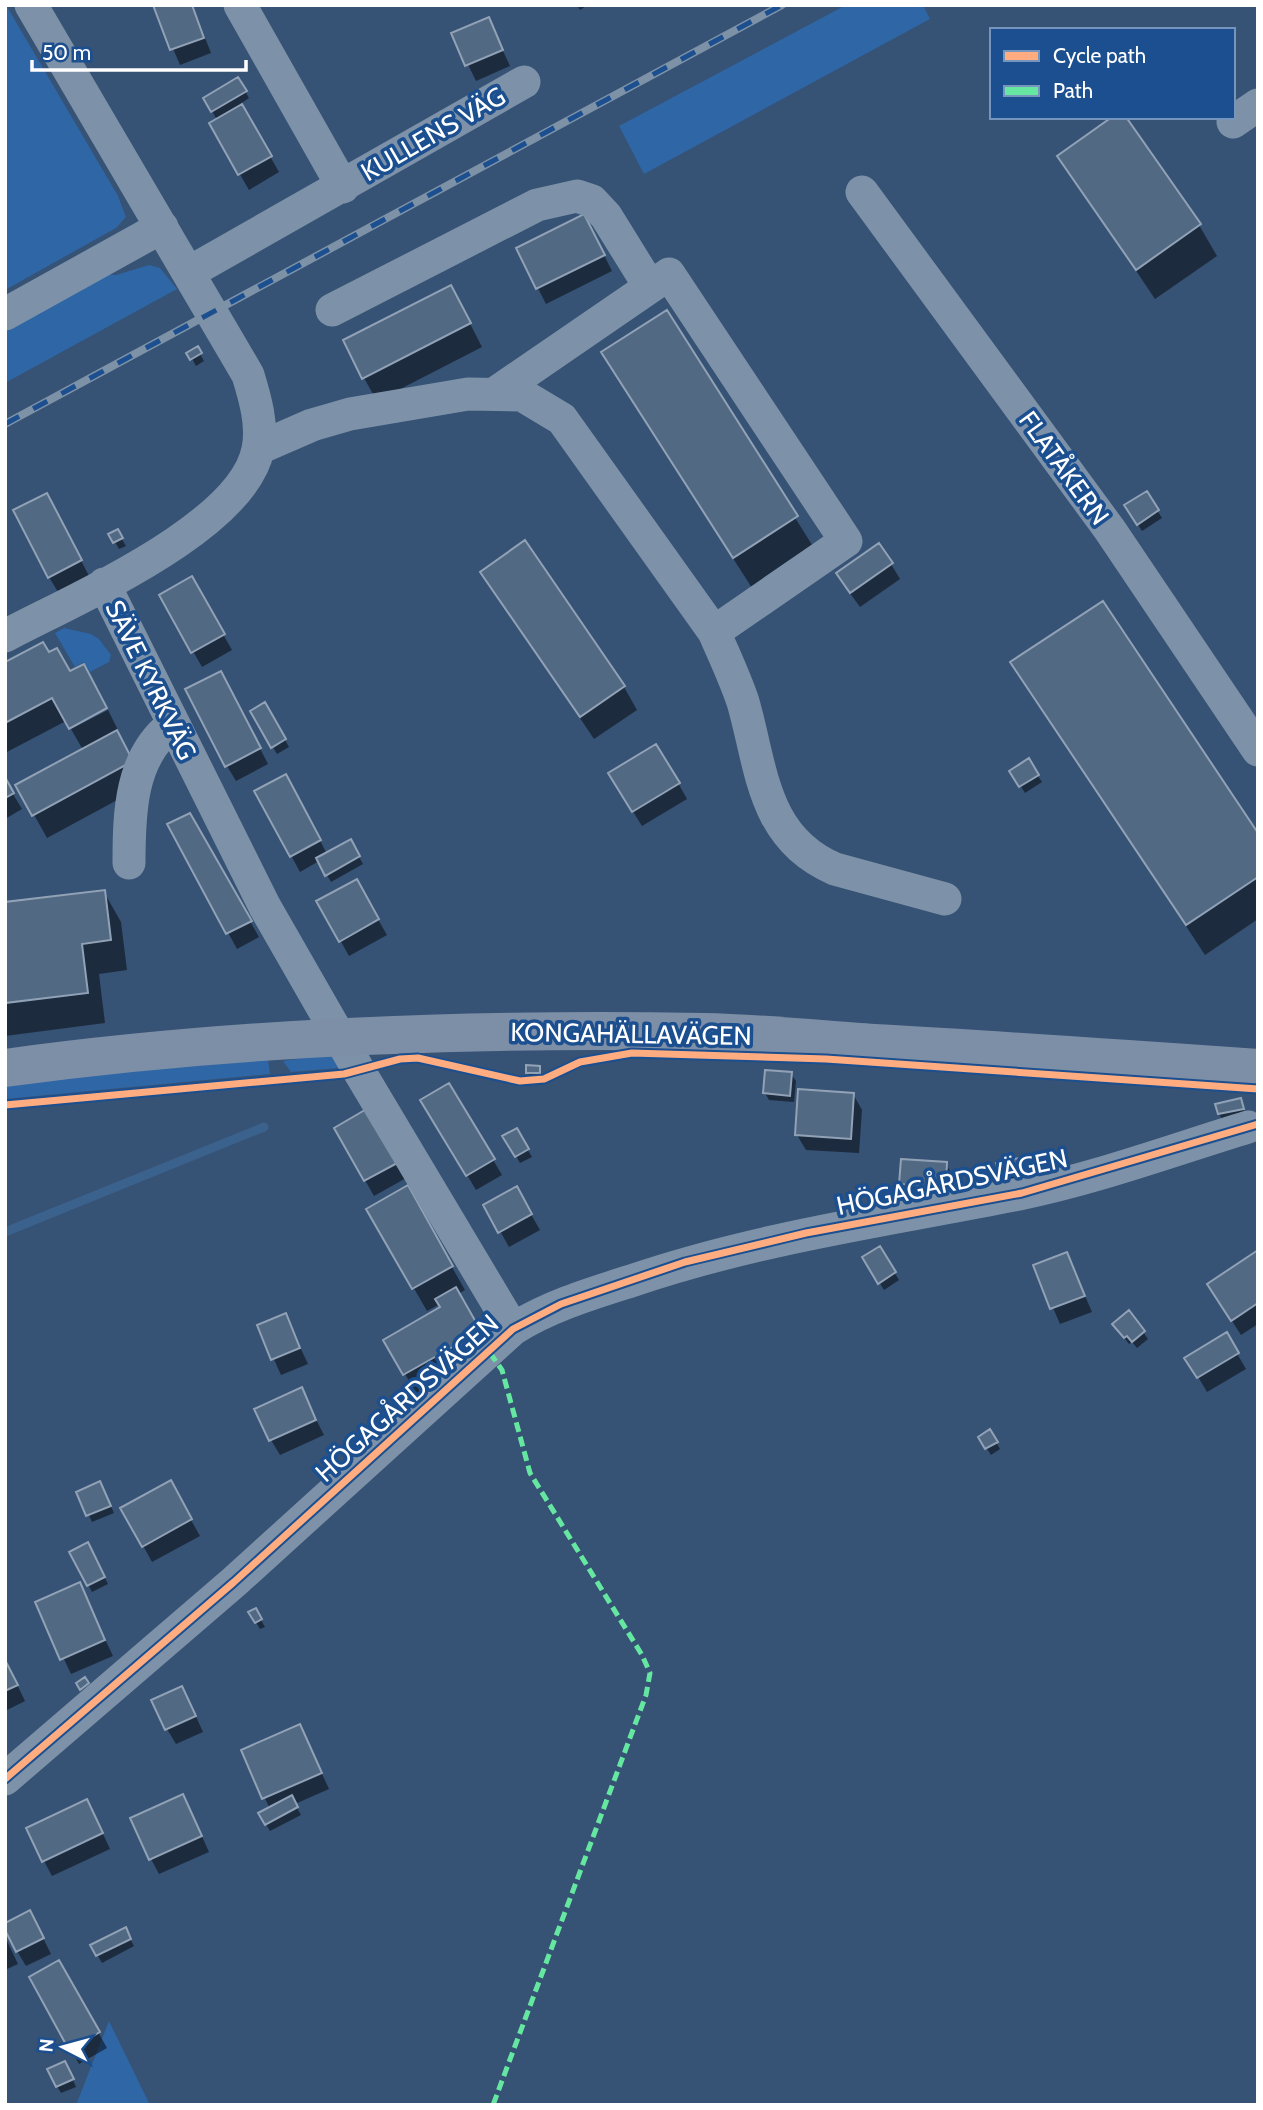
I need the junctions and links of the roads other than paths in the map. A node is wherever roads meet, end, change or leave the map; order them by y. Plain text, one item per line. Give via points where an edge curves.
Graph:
1 (31, 5) edge
2 (240, 5) edge
3 (524, 82) dead end
4 (343, 187) junction
5 (862, 192) dead end
6 (162, 227) junction
7 (190, 272) junction
8 (650, 287) junction
9 (332, 310) dead end
10 (5, 314) edge
11 (494, 394) junction
12 (259, 448) junction
13 (103, 584) junction
14 (714, 632) junction
15 (5, 636) edge
16 (172, 725) junction
17 (1258, 750) edge
18 (130, 863) dead end
19 (944, 899) dead end
20 (340, 1035) junction
21 (5, 1068) edge
22 (1258, 1068) edge
23 (1248, 1127) dead end
24 (513, 1329) junction
25 (5, 1779) edge

1 - 6 street, SÄVE KYRKVÄG
2 - 4 street, KULLENS VÄG
3 - 4 street, KULLENS VÄG
4 - 7 street, KULLENS VÄG
5 - 17 street, FLATÅKERN via 1110,530
6 - 7 street, SÄVE KYRKVÄG
6 - 10 street
7 - 12 street, SÄVE KYRKVÄG via 248,375 258,410
8 - 9 street via 606,216 592,201 577,196 537,205
8 - 11 street
8 - 14 street via 669,274 846,541
11 - 12 street via 468,394 350,414
11 - 14 street via 522,395 562,419
12 - 13 street, SÄVE KYRKVÄG via 243,480 211,516 164,551
13 - 15 street
13 - 16 street, SÄVE KYRKVÄG
14 - 19 street via 743,702 769,801 787,835 819,862 835,869
16 - 18 street via 156,737 138,776 129,817
16 - 20 street, SÄVE KYRKVÄG via 265,907
20 - 21 main road, KONGAHÄLLAVÄGEN via 139,1050
20 - 22 main road, KONGAHÄLLAVÄGEN via 707,1032
20 - 24 street, HÖGAGÅRDSVÄGEN
23 - 24 street, HÖGAGÅRDSVÄGEN via 1022,1193 806,1233 685,1262 561,1304
24 - 25 street, HÖGAGÅRDSVÄGEN via 234,1582

